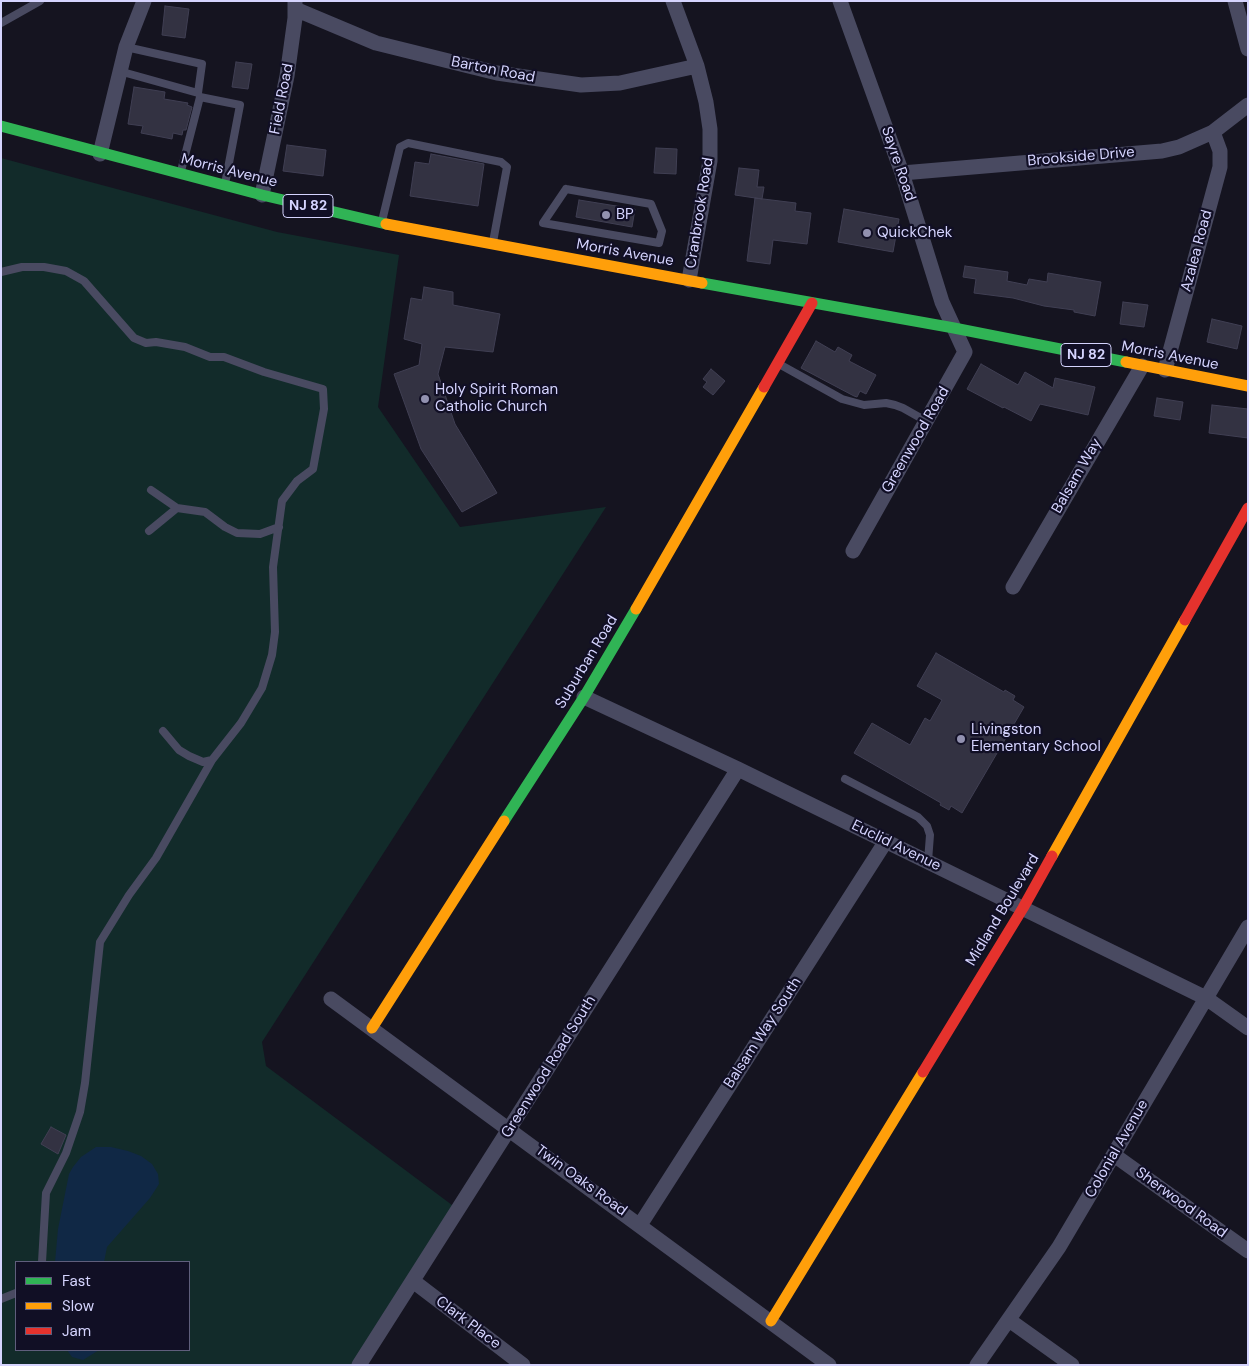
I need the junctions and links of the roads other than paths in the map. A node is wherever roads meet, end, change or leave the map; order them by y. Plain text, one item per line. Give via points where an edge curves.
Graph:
1 (40, 1) edge
2 (144, 1) edge
3 (673, 1) edge
4 (840, 1) edge
5 (1235, 1) edge
6 (295, 5) edge
7 (1, 23) edge
8 (126, 47) junction
9 (1248, 49) edge
10 (697, 66) junction
11 (119, 71) junction
12 (199, 95) junction
13 (1248, 105) edge
14 (1, 126) edge
15 (1213, 132) junction
16 (100, 154) junction
17 (902, 173) junction
18 (180, 174) junction
19 (224, 186) junction
20 (262, 196) junction
21 (381, 223) junction
22 (659, 243) joint
23 (492, 245) junction
24 (1, 272) edge
25 (689, 280) junction
26 (812, 303) junction
27 (954, 328) junction
28 (778, 363) junction
29 (1142, 366) junction
30 (1166, 370) junction
31 (1248, 386) edge
32 (926, 421) junction
33 (151, 490) dead end
34 (176, 508) junction
35 (1248, 508) edge
36 (279, 528) junction
37 (149, 531) dead end
38 (853, 551) dead end
39 (1012, 587) dead end
40 (584, 697) junction
41 (163, 731) dead end
42 (212, 760) junction
43 (738, 768) junction
44 (845, 779) dead end
45 (886, 841) junction
46 (928, 861) junction
47 (1023, 908) junction
48 (1248, 927) edge
49 (1206, 998) junction
50 (331, 999) dead end
51 (372, 1028) junction
52 (1248, 1028) edge
53 (509, 1129) junction
54 (1114, 1155) junction
55 (640, 1225) junction
56 (1248, 1251) edge
57 (42, 1261) edge
58 (413, 1281) junction
59 (15, 1293) edge
60 (1, 1299) edge
61 (1009, 1320) junction
62 (771, 1321) junction
63 (359, 1365) edge
64 (523, 1365) edge
65 (829, 1365) edge
66 (977, 1365) edge
67 (1072, 1365) edge

1 - 7 lane
2 - 8 street
3 - 10 street, Cranbrook Road
4 - 17 street, Sayre Road
5 - 9 street
6 - 10 street, Barton Road via 376,43 497,73 581,85 620,83
6 - 20 street, Field Road via 287,76
8 - 11 street
8 - 12 lane via 202,64
10 - 25 street, Cranbrook Road via 710,129 710,162
11 - 12 lane
11 - 16 street
12 - 18 lane
12 - 19 lane via 240,104
13 - 15 street, Brookside Drive
14 - 16 street, Morris Avenue / NJ 82
15 - 17 street, Brookside Drive via 1162,151
15 - 30 street, Azalea Road via 1220,151 1220,167
16 - 18 street, Morris Avenue / NJ 82
17 - 27 street, Sayre Road via 942,302
18 - 19 street, Morris Avenue / NJ 82
19 - 20 street, Morris Avenue / NJ 82
20 - 21 street, Morris Avenue / NJ 82
21 - 23 street, Morris Avenue / NJ 82
21 - 23 lane via 400,147 408,143 502,162 508,167
22 - 22 lane via 624,237 543,223 566,189 651,204 662,231
23 - 25 street, Morris Avenue / NJ 82
24 - 36 lane via 22,266 66,271 84,281 134,338 146,343 185,347 210,357 224,357 323,389 324,409 313,469 297,481 282,501
25 - 26 street, Morris Avenue / NJ 82
26 - 27 street, Morris Avenue / NJ 82
26 - 28 street, Suburban Road
27 - 29 street, Morris Avenue / NJ 82
27 - 32 street, Greenwood Road via 965,352
28 - 32 lane via 842,399 864,405 895,405
28 - 40 street, Suburban Road
29 - 30 street, Morris Avenue / NJ 82
29 - 39 street, Balsam Way
30 - 31 street, Morris Avenue / NJ 82
32 - 38 street, Greenwood Road
33 - 34 lane
34 - 36 lane via 205,512 237,533 260,534
34 - 37 lane
35 - 47 street, Midland Boulevard
36 - 42 lane via 273,567 275,632 272,655 262,688 241,723
40 - 43 street, Euclid Avenue
40 - 51 street, Suburban Road
41 - 42 lane via 188,756 203,762
42 - 57 lane via 156,858 100,942 80,1112 66,1153 46,1193
43 - 45 street, Euclid Avenue
43 - 53 street, Greenwood Road South
44 - 46 lane via 918,817 930,835
45 - 46 street, Euclid Avenue
45 - 55 street, Balsam Way South
46 - 47 street, Euclid Avenue
47 - 49 street, Euclid Avenue
47 - 62 street, Midland Boulevard
48 - 49 street, Colonial Avenue
49 - 52 street, Euclid Avenue
49 - 54 street, Colonial Avenue
50 - 51 street, Twin Oaks Road
51 - 53 street, Twin Oaks Road
53 - 55 street, Twin Oaks Road
53 - 58 street, Greenwood Road South
54 - 56 street, Sherwood Road
54 - 61 street, Colonial Avenue via 1059,1247
55 - 62 street, Twin Oaks Road
58 - 63 street, Greenwood Road South
58 - 64 street, Clark Place
59 - 60 lane
61 - 66 street, Colonial Avenue
61 - 67 street
62 - 65 street, Twin Oaks Road

